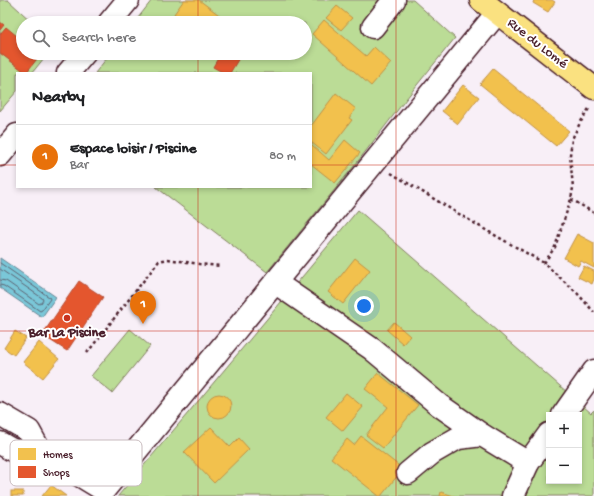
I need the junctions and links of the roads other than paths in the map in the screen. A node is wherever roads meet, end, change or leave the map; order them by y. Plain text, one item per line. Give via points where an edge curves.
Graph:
1 (128, 0) edge
2 (394, 0) edge
3 (489, 7) edge
4 (115, 16) edge
5 (372, 27) dead end
6 (79, 60) edge
7 (69, 72) edge
8 (594, 88) edge
9 (16, 136) edge
10 (0, 155) edge
11 (276, 283) junction
12 (594, 371) edge
13 (565, 412) edge
14 (0, 414) edge
15 (482, 435) junction
16 (546, 438) edge
17 (34, 440) edge
18 (0, 443) edge
19 (142, 444) edge
20 (10, 449) edge
21 (528, 463) junction
22 (408, 472) dead end
23 (97, 486) edge
24 (107, 486) edge
25 (512, 496) edge

1 - 4 street
2 - 5 street
3 - 8 main road, Rue du Lomé
3 - 11 street via 375,162
6 - 7 street
9 - 10 street
11 - 15 street via 372,349 439,405
11 - 19 street
12 - 13 street
14 - 17 street via 30,431
15 - 21 street
15 - 22 street via 458,438 432,453
16 - 21 street
18 - 20 street
21 - 25 street
23 - 24 street via 104,490

